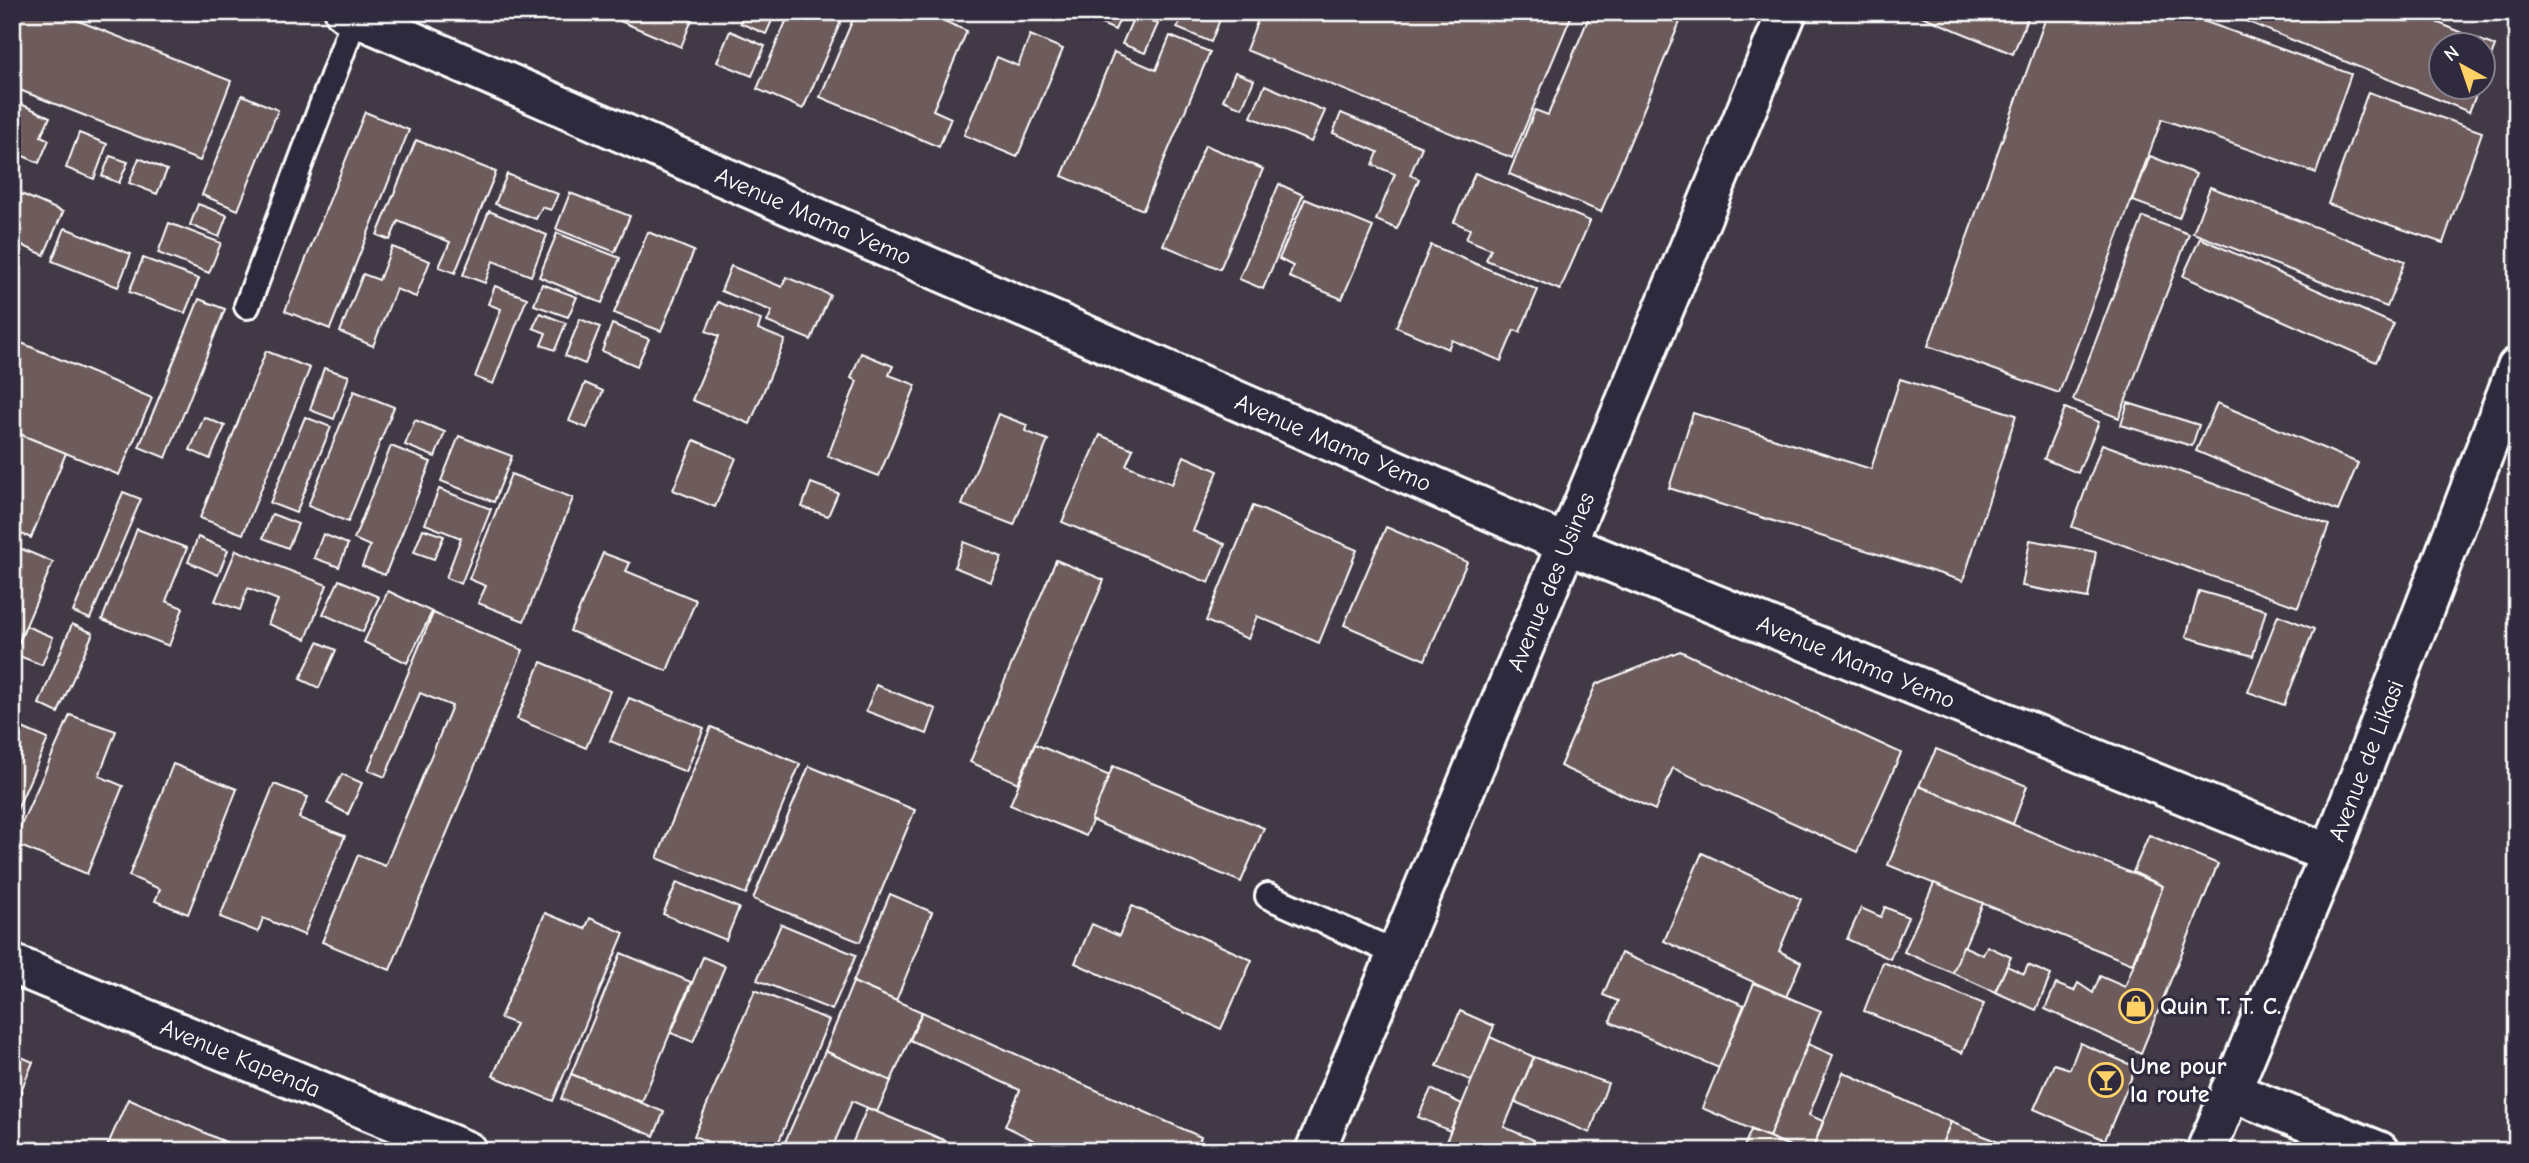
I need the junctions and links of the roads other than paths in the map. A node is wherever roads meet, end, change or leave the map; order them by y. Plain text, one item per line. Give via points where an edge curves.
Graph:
1 (1787, 12) edge
2 (350, 14) edge
3 (247, 306) dead end
4 (2517, 367) edge
5 (1566, 544) junction
6 (2330, 854) junction
7 (1268, 896) dead end
8 (1396, 953) junction
9 (12, 964) edge
10 (2230, 1091) junction
11 (467, 1151) edge
12 (1315, 1151) edge
13 (2206, 1151) edge
14 (2379, 1151) edge

1 - 5 main road, Avenue des Usines
2 - 3 lane
2 - 5 main road, Avenue Mama Yemo
4 - 6 main road, Avenue de Likasi
5 - 6 main road, Avenue Mama Yemo
5 - 8 main road, Avenue des Usines
6 - 10 main road, Avenue de Likasi
7 - 8 lane
8 - 12 main road, Avenue des Usines
9 - 11 main road, Avenue Kapenda
10 - 13 main road, Avenue de Likasi
10 - 14 main road

